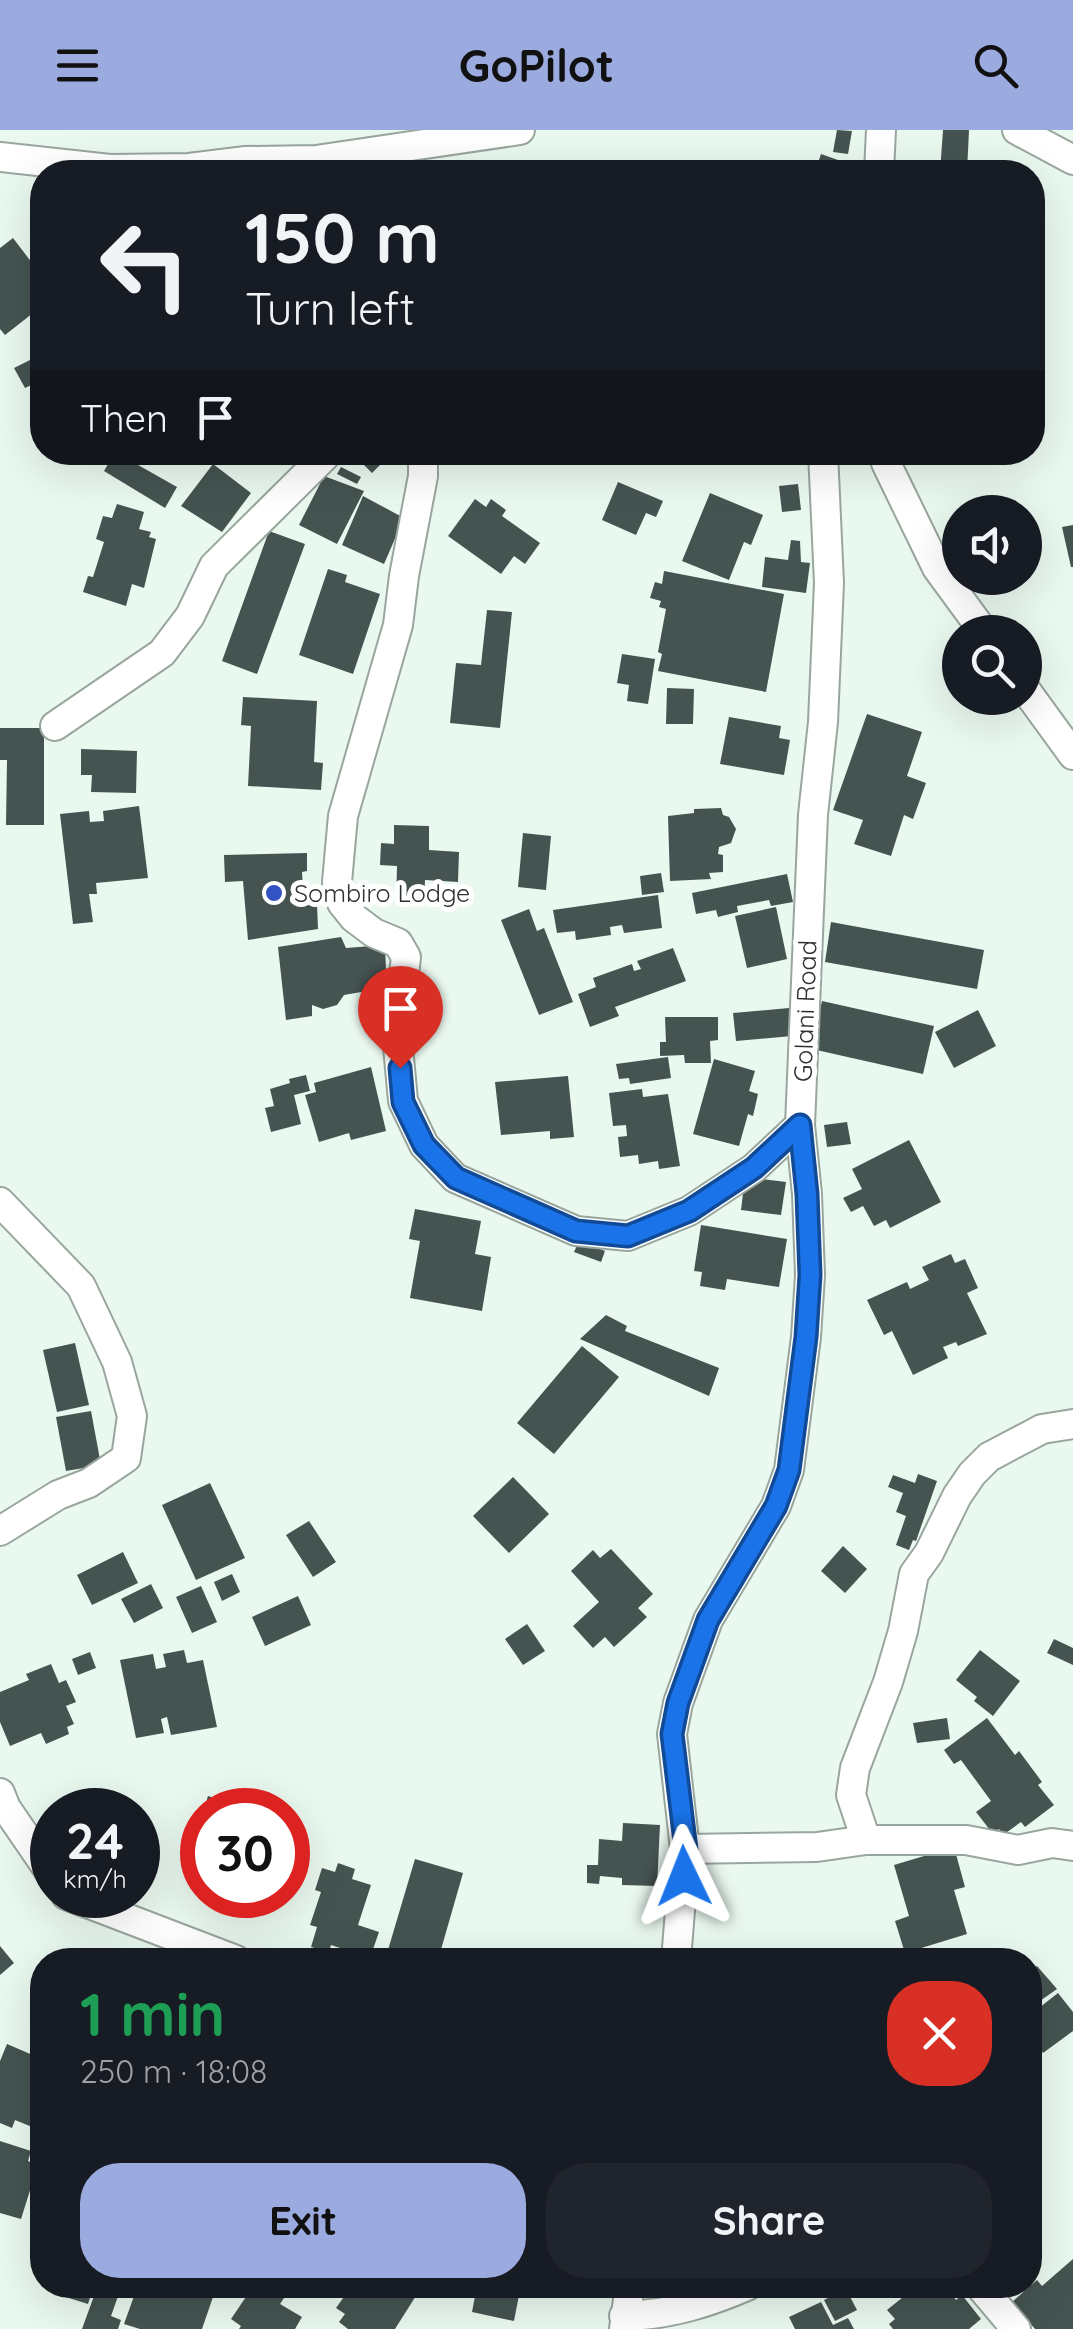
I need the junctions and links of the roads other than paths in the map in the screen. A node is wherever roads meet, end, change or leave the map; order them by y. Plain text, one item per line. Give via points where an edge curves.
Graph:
1 (520, 130) edge
2 (881, 130) edge
3 (1017, 130) edge
4 (0, 157) edge
5 (30, 160) edge
6 (349, 160) edge
7 (880, 160) edge
8 (1073, 160) edge
9 (316, 465) edge
10 (423, 465) edge
11 (823, 465) edge
12 (887, 465) edge
13 (972, 615) edge
14 (1042, 713) edge
15 (55, 726) dead end
16 (1073, 756) edge
17 (800, 1125) junction
18 (0, 1202) edge
19 (1073, 1424) edge
20 (0, 1532) edge
21 (0, 1793) edge
22 (866, 1840) junction
23 (30, 1843) edge
24 (1073, 1846) edge
25 (686, 1850) junction
26 (126, 1918) edge
27 (205, 1948) edge
28 (677, 1948) edge
29 (628, 2298) edge
30 (720, 2298) edge
31 (990, 2298) edge
32 (624, 2323) edge
33 (1016, 2329) edge

1 - 6 street
2 - 7 street
3 - 8 street
4 - 5 street
9 - 15 street via 214,566 190,616 162,653
10 - 17 street via 398,625 343,816 338,882 354,918 398,943 406,957 397,1036 403,1102 424,1145 456,1178 576,1231 628,1236 689,1211 754,1168
11 - 17 street, Golani Road via 828,583
12 - 13 street via 937,568
14 - 16 street
17 - 25 street, Golani Road via 810,1275 789,1470 776,1506 708,1620 678,1703 672,1734
18 - 20 street via 81,1286 117,1362 132,1416 126,1458
19 - 22 street via 1042,1429 989,1457 972,1474 914,1574 888,1682 855,1768 851,1794
21 - 23 street
22 - 24 street via 966,1840 1018,1850 1052,1842
22 - 25 street
25 - 28 street, Golani Road
26 - 27 street
29 - 32 street
30 - 32 street
31 - 33 street

